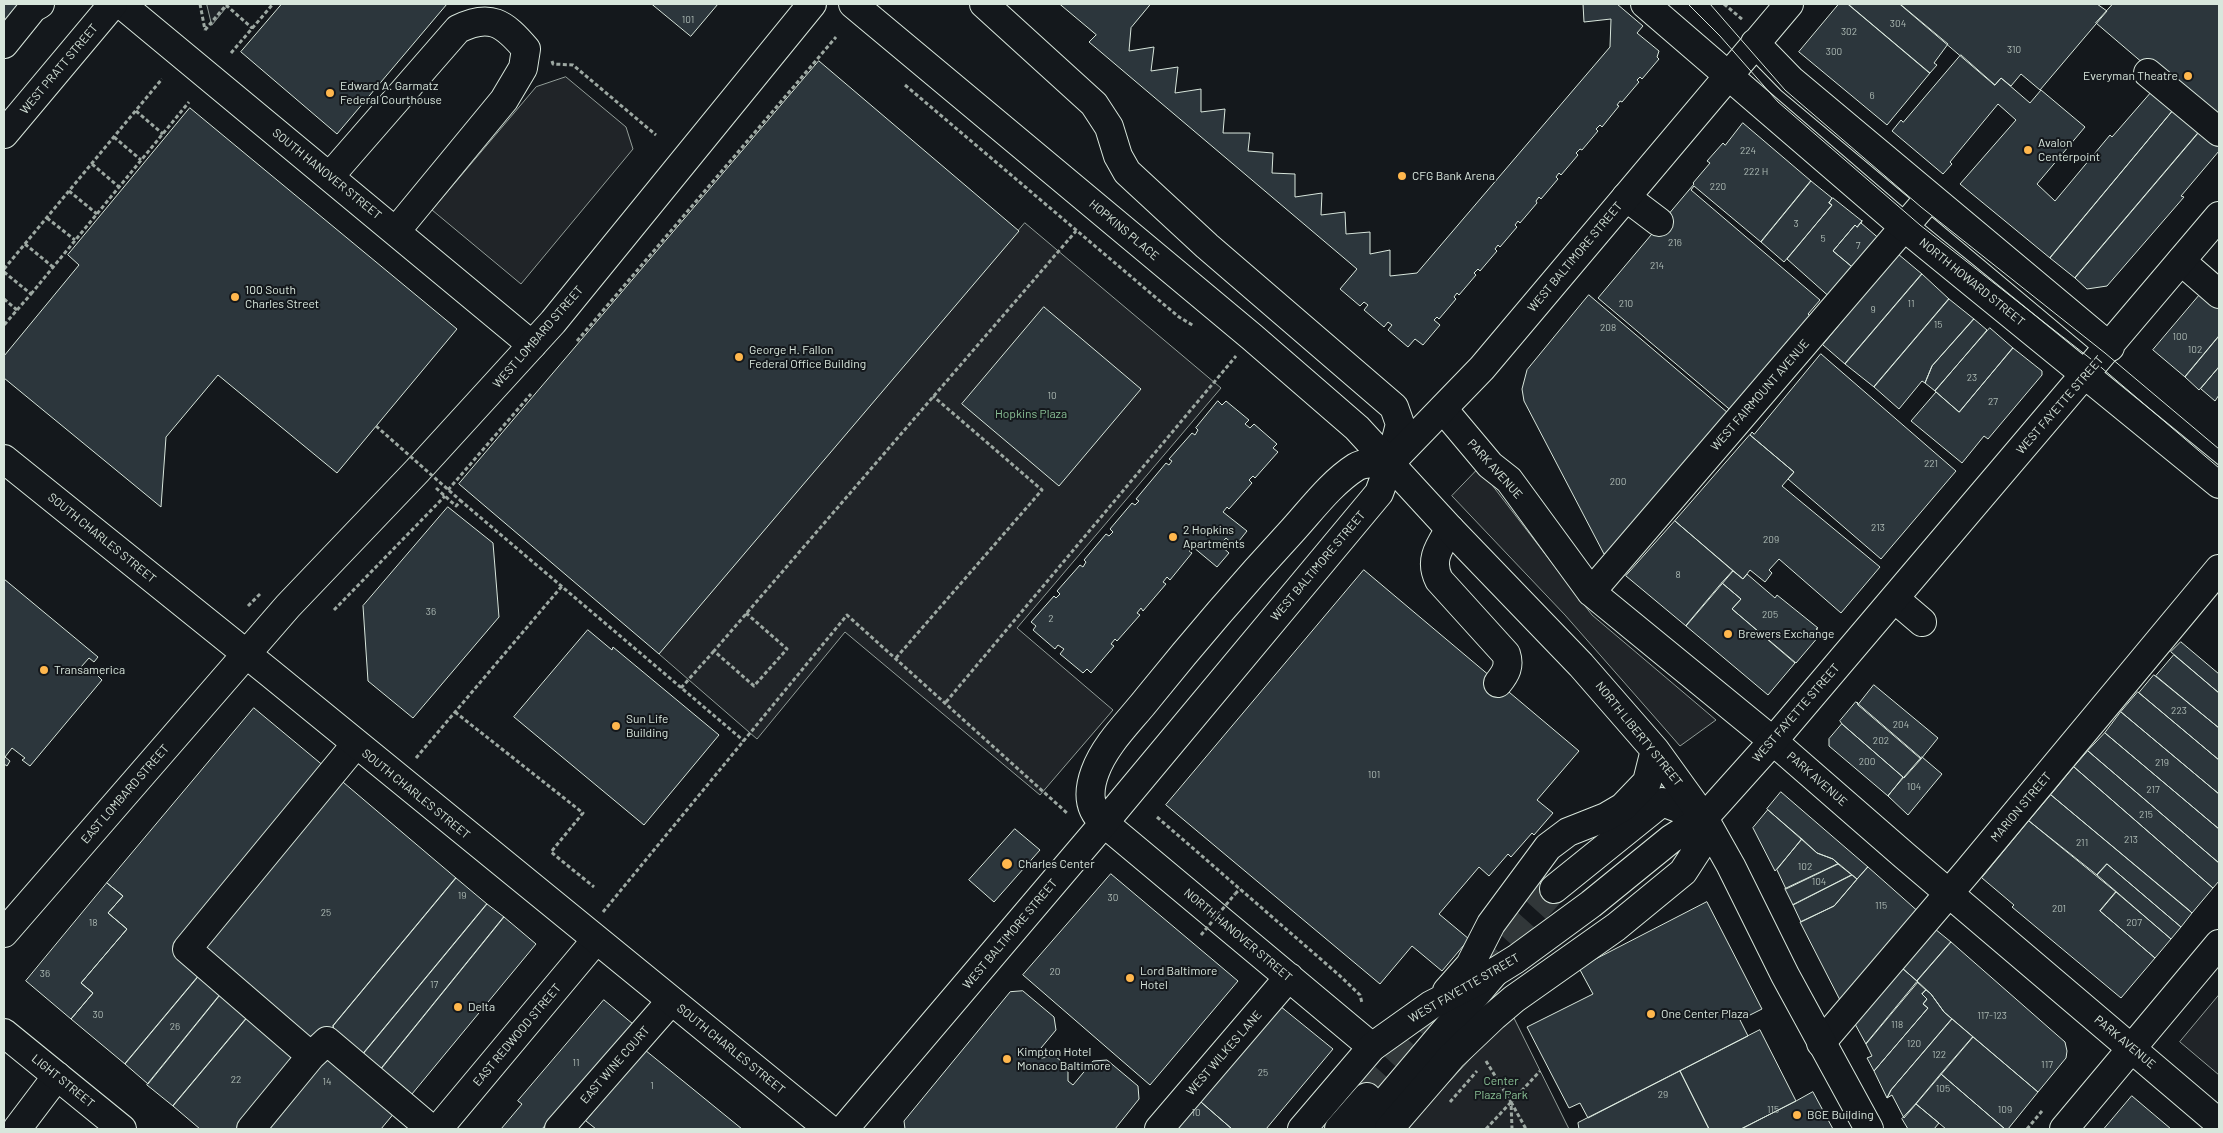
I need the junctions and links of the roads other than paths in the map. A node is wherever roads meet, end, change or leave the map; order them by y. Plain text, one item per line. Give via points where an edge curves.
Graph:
1 (40, 4) edge
2 (113, 4) edge
3 (121, 4) edge
4 (812, 4) edge
5 (853, 4) edge
6 (984, 4) edge
7 (1646, 4) edge
8 (1789, 4) edge
9 (1750, 32) junction
10 (4, 44) edge
11 (2148, 73) dead end
12 (1728, 75) junction
13 (2219, 132) edge
14 (4, 134) edge
15 (330, 176) junction
16 (1626, 197) junction
17 (1929, 198) junction
18 (2219, 216) edge
19 (1659, 222) dead end
20 (1904, 227) junction
21 (396, 231) junction
22 (2181, 261) junction
23 (2219, 294) edge
24 (532, 345) junction
25 (2110, 346) junction
26 (2086, 374) junction
27 (1443, 409) junction
28 (4, 459) edge
29 (1390, 462) junction
30 (2219, 484) edge
31 (1450, 530) junction
32 (2219, 569) edge
33 (1591, 592) junction
34 (1895, 599) junction
35 (1922, 622) dead end
36 (247, 655) junction
37 (1498, 683) dead end
38 (1773, 741) junction
39 (356, 744) junction
40 (1655, 750) junction
41 (1704, 818) junction
42 (1104, 823) junction
43 (1554, 889) tunnel mouth
44 (1949, 893) junction
45 (4, 934) edge
46 (592, 936) junction
47 (2219, 944) edge
48 (1505, 966) junction
49 (1289, 977) junction
50 (671, 1001) junction
51 (1431, 1005) junction
52 (1494, 1016) junction
53 (4, 1033) edge
54 (1821, 1043) junction
55 (1372, 1047) junction
56 (2132, 1048) junction
57 (311, 1056) junction
58 (57, 1076) junction
59 (1367, 1097) tunnel mouth
60 (2219, 1123) edge
61 (16, 1129) edge
62 (122, 1129) edge
63 (251, 1129) edge
64 (431, 1129) edge
65 (438, 1129) edge
66 (559, 1129) edge
67 (829, 1129) edge
68 (844, 1129) edge
69 (1159, 1129) edge
70 (1302, 1129) edge
71 (1339, 1129) edge
72 (1362, 1129) edge
73 (1389, 1129) edge
74 (1869, 1129) edge
75 (2064, 1129) edge

1 - 10 main road via 33,8
2 - 14 main road, WEST PRATT STREET
3 - 15 main road, SOUTH HANOVER STREET
4 - 24 main road, WEST LOMBARD STREET
5 - 29 main road, HOPKINS PLACE via 1252,337 1357,428
6 - 29 main road via 1094,104 1109,127 1127,172 1207,246 1394,407 1400,424
7 - 12 main road, NORTH HOWARD STREET
8 - 9 main road, WEST BALTIMORE STREET
9 - 12 main road, WEST BALTIMORE STREET
9 - 17 main road via 1790,80
11 - 13 main road
12 - 16 main road, WEST BALTIMORE STREET
12 - 20 main road, NORTH HOWARD STREET
15 - 21 main road, SOUTH HANOVER STREET
15 - 21 main road via 458,30 475,21 484,21 493,22 512,33 526,49 523,68 504,100
16 - 19 main road
16 - 27 main road, WEST BALTIMORE STREET via 1482,368
17 - 20 main road, WEST FAIRMOUNT AVENUE
17 - 25 main road
18 - 22 main road, WEST FAYETTE STREET
20 - 26 main road, NORTH HOWARD STREET
20 - 33 main road, WEST FAIRMOUNT AVENUE
21 - 24 main road, SOUTH HANOVER STREET
22 - 23 main road
22 - 25 main road, WEST FAYETTE STREET
24 - 36 main road, WEST LOMBARD STREET via 288,606
25 - 26 main road, WEST FAYETTE STREET
26 - 30 main road, NORTH HOWARD STREET
26 - 34 main road, WEST FAYETTE STREET
27 - 29 main road, WEST BALTIMORE STREET
27 - 33 main road, PARK AVENUE via 1490,465 1508,480
28 - 36 main road, SOUTH CHARLES STREET
29 - 31 main road, NORTH LIBERTY STREET
29 - 42 main road, WEST BALTIMORE STREET via 1379,493
29 - 42 main road, NORTH HANOVER STREET via 1358,465 1340,479 1222,610 1107,749 1090,788 1096,816
31 - 37 main road via 1437,549 1435,572 1506,654 1508,669
31 - 40 main road, NORTH LIBERTY STREET via 1581,665
32 - 44 main road, MARION STREET
33 - 38 main road, PARK AVENUE
34 - 35 main road
34 - 38 main road, WEST FAYETTE STREET
36 - 39 main road, SOUTH CHARLES STREET
36 - 45 main road, EAST LOMBARD STREET
38 - 41 main road, WEST FAYETTE STREET
38 - 44 main road, PARK AVENUE
39 - 46 main road, SOUTH CHARLES STREET
39 - 57 main road via 187,949
40 - 41 main road, NORTH LIBERTY STREET
40 - 51 main road via 1648,782 1623,808 1568,832 1548,847 1491,924 1458,982
41 - 43 main road via 1662,802
41 - 48 main road, WEST FAYETTE STREET via 1671,839 1591,904
41 - 52 main road via 1698,849 1683,872 1616,927
41 - 54 main road, NORTH LIBERTY STREET
42 - 49 main road, NORTH HANOVER STREET
42 - 68 main road, WEST BALTIMORE STREET
44 - 54 main road, MARION STREET
44 - 56 main road, PARK AVENUE
46 - 50 main road, SOUTH CHARLES STREET
46 - 65 main road, EAST REDWOOD STREET
47 - 56 main road
48 - 51 main road, WEST FAYETTE STREET
48 - 52 main road via 1509,970 1507,990
48 - 72 main road
49 - 55 main road, NORTH HANOVER STREET
49 - 69 main road, WEST WILKES LANE
50 - 66 main road, EAST WINE COURT
50 - 67 main road, SOUTH CHARLES STREET
51 - 55 main road, WEST FAYETTE STREET
52 - 73 main road via 1452,1056
53 - 58 main road, LIGHT STREET
54 - 74 main road, NORTH LIBERTY STREET
55 - 70 main road, WEST FAYETTE STREET
56 - 60 main road, PARK AVENUE
56 - 75 main road
57 - 63 main road
57 - 64 main road via 327,1041
58 - 61 main road
58 - 62 main road, LIGHT STREET
59 - 71 main road

